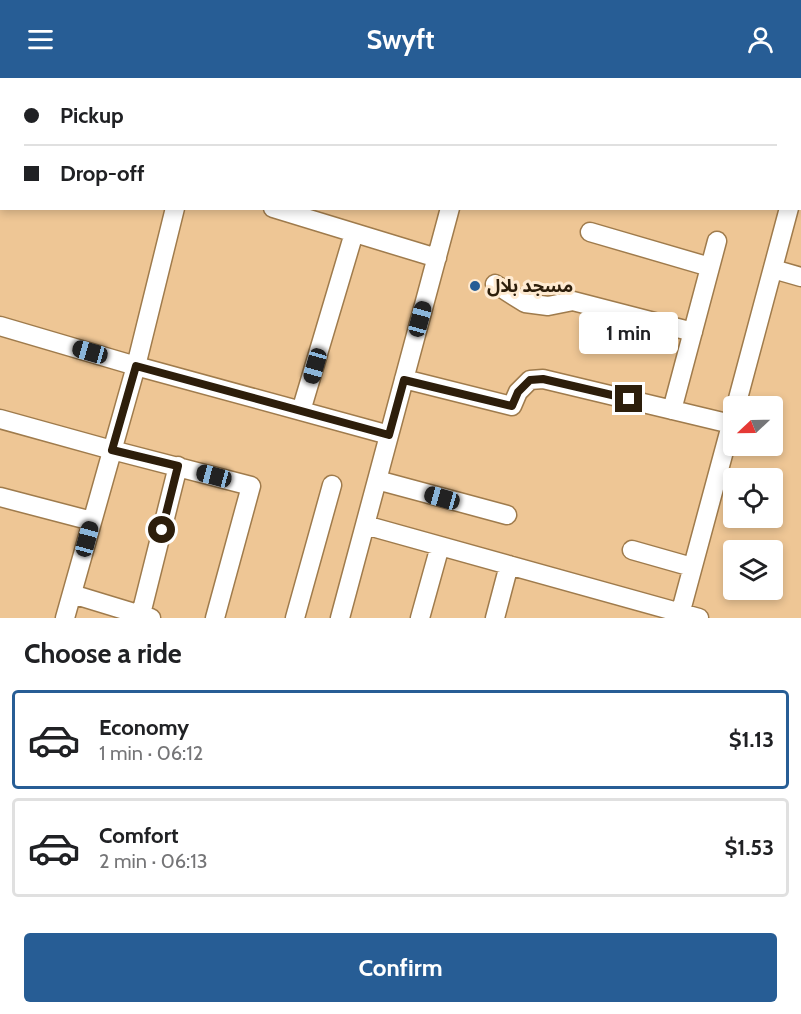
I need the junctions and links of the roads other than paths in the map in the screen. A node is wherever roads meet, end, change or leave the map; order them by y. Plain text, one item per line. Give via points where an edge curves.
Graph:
1 (175, 210) edge
2 (279, 210) edge
3 (449, 210) edge
4 (788, 210) edge
5 (590, 232) dead end
6 (354, 233) junction
7 (717, 241) dead end
8 (437, 258) junction
9 (710, 267) junction
10 (772, 269) junction
11 (801, 277) edge
12 (495, 284) dead end
13 (0, 326) edge
14 (693, 332) junction
15 (136, 366) junction
16 (404, 380) junction
17 (738, 396) edge
18 (672, 410) junction
19 (302, 411) junction
20 (723, 414) edge
21 (0, 418) edge
22 (389, 435) junction
23 (112, 450) junction
24 (723, 452) edge
25 (178, 466) junction
26 (377, 480) junction
27 (332, 485) dead end
28 (0, 497) edge
29 (507, 515) dead end
30 (92, 521) junction
31 (365, 525) junction
32 (440, 546) junction
33 (632, 550) dead end
34 (509, 566) junction
35 (692, 567) junction
36 (72, 594) junction
37 (679, 616) edge
38 (144, 617) edge
39 (65, 618) edge
40 (215, 618) edge
41 (295, 618) edge
42 (340, 618) edge
43 (420, 618) edge
44 (495, 618) edge
45 (699, 618) edge

1 - 15 street
2 - 6 street
3 - 8 street
4 - 10 street
5 - 9 street
6 - 8 street
6 - 19 street
7 - 9 street
8 - 16 street
9 - 14 street
10 - 11 street
10 - 17 street
12 - 14 street via 525,303 548,306 573,301
13 - 15 street
14 - 18 street
15 - 19 street
15 - 23 street
16 - 18 street via 512,406 518,392 530,380 543,379
16 - 22 street
18 - 20 street
19 - 22 street
21 - 23 street
22 - 26 street
23 - 25 street
23 - 30 street
24 - 35 street
25 - 38 street
25 - 40 street via 251,486
26 - 29 street
26 - 31 street
27 - 41 street
28 - 30 street
30 - 36 street
31 - 32 street
31 - 42 street
32 - 34 street
32 - 43 street
33 - 35 street
34 - 37 street
34 - 44 street
35 - 37 street
36 - 38 street
36 - 39 street
37 - 45 street

